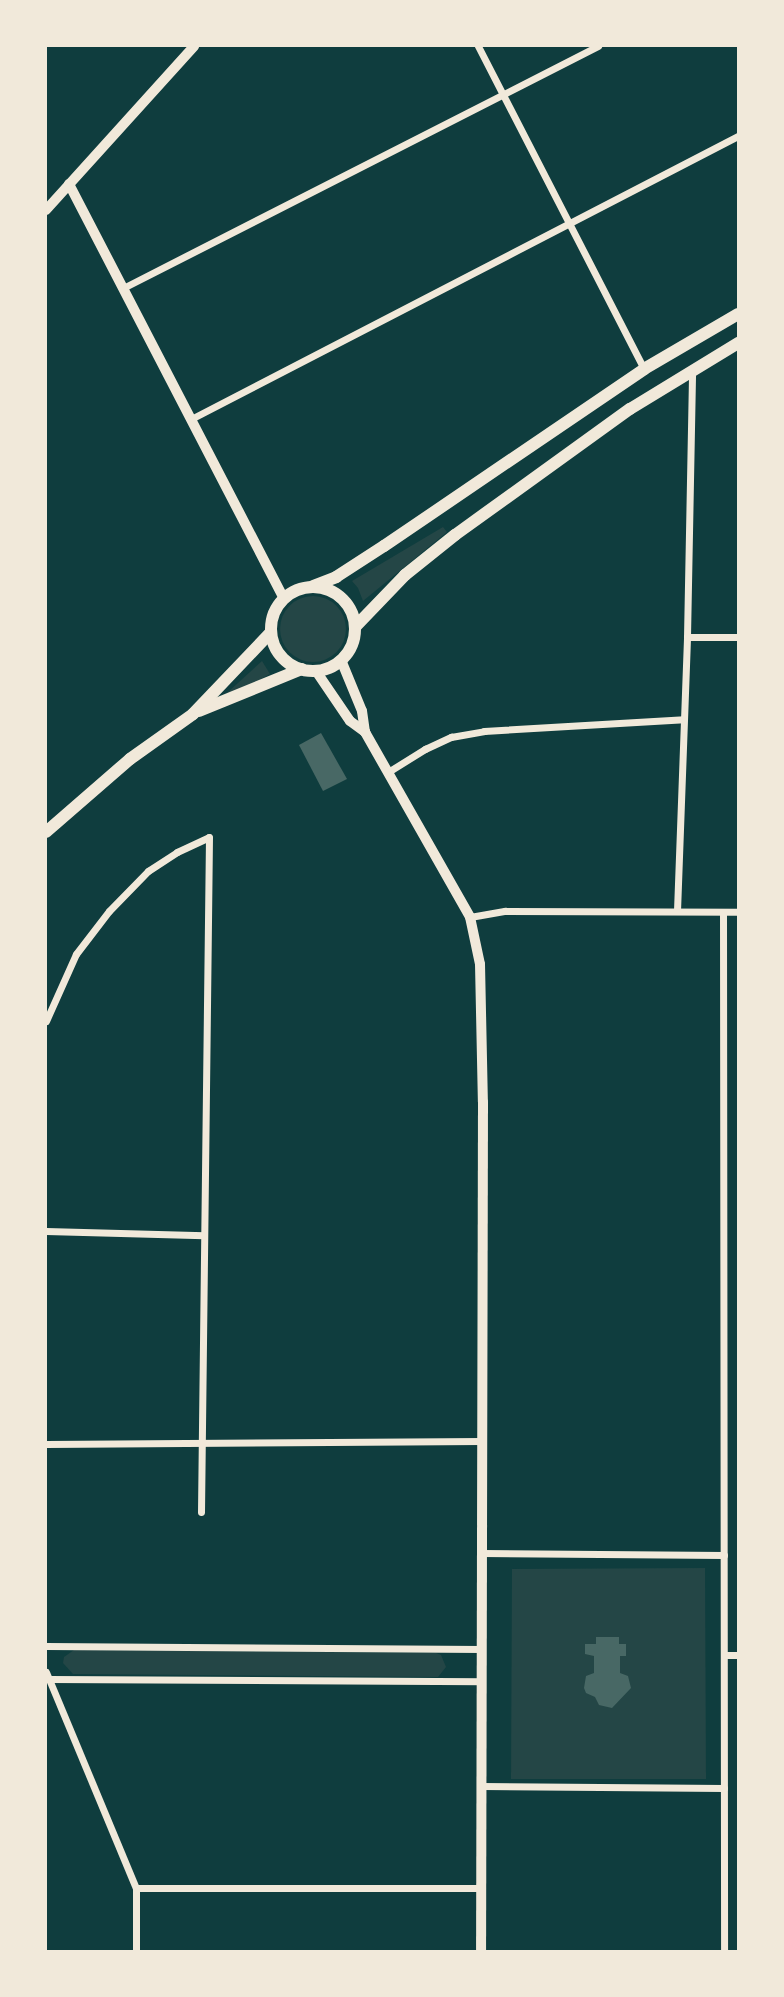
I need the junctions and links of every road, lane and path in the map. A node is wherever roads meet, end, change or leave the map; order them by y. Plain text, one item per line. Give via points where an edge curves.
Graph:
1 (194, 46) edge
2 (478, 46) edge
3 (598, 46) edge
4 (503, 93) junction
5 (738, 136) edge
6 (69, 184) junction
7 (46, 210) edge
8 (569, 222) junction
9 (125, 288) junction
10 (738, 314) edge
11 (738, 343) edge
12 (644, 369) junction
13 (692, 369) junction
14 (191, 419) junction
15 (313, 586) junction
16 (284, 598) junction
17 (355, 627) junction
18 (271, 632) junction
19 (687, 637) junction
20 (738, 637) edge
21 (341, 660) junction
22 (302, 669) junction
23 (316, 671) junction
24 (192, 714) junction
25 (684, 719) junction
26 (365, 732) junction
27 (388, 772) junction
28 (46, 832) edge
29 (677, 911) junction
30 (723, 912) junction
31 (738, 912) edge
32 (470, 917) junction
33 (46, 1021) edge
34 (46, 1231) edge
35 (204, 1235) junction
36 (482, 1441) junction
37 (201, 1443) junction
38 (46, 1444) edge
39 (201, 1512) dead end
40 (482, 1553) junction
41 (724, 1555) junction
42 (46, 1646) edge
43 (482, 1649) junction
44 (725, 1655) junction
45 (738, 1655) edge
46 (47, 1676) edge
47 (482, 1681) junction
48 (482, 1786) junction
49 (724, 1788) junction
50 (136, 1888) junction
51 (481, 1888) junction
52 (136, 1951) edge
53 (481, 1951) edge
54 (724, 1951) edge

1 - 6 street
2 - 4 street
3 - 4 street
4 - 8 street
4 - 9 street
5 - 8 street
6 - 7 street
6 - 9 street
8 - 12 street
8 - 14 street
9 - 14 street
10 - 12 main road
11 - 13 main road
12 - 15 main road via 384,546
13 - 17 main road via 455,535 405,575
13 - 19 street
14 - 16 street
15 - 16 main road
15 - 17 main road via 338,595 353,615
16 - 18 main road via 274,612
17 - 21 main road via 352,646
18 - 22 main road via 280,655
18 - 24 main road
19 - 20 street
19 - 25 street
21 - 23 main road
21 - 26 main road via 362,711
22 - 23 main road
22 - 24 main road
23 - 26 main road via 349,721
24 - 28 main road
25 - 27 street via 484,731 451,737
25 - 29 street
26 - 27 main road
27 - 32 main road
29 - 30 street
29 - 32 street via 505,911
30 - 31 street
30 - 41 street
32 - 36 main road via 482,991
33 - 35 street via 76,954 109,911 148,872 209,836
34 - 35 street
35 - 37 street
36 - 37 street
36 - 40 main road
37 - 38 street
37 - 39 street
40 - 41 street
40 - 43 main road
41 - 44 street
42 - 43 street
43 - 47 main road
44 - 45 street
44 - 49 street
46 - 47 street
46 - 50 street
47 - 48 main road
48 - 49 street
48 - 51 main road
49 - 54 street
50 - 51 street
50 - 52 street
51 - 53 main road

